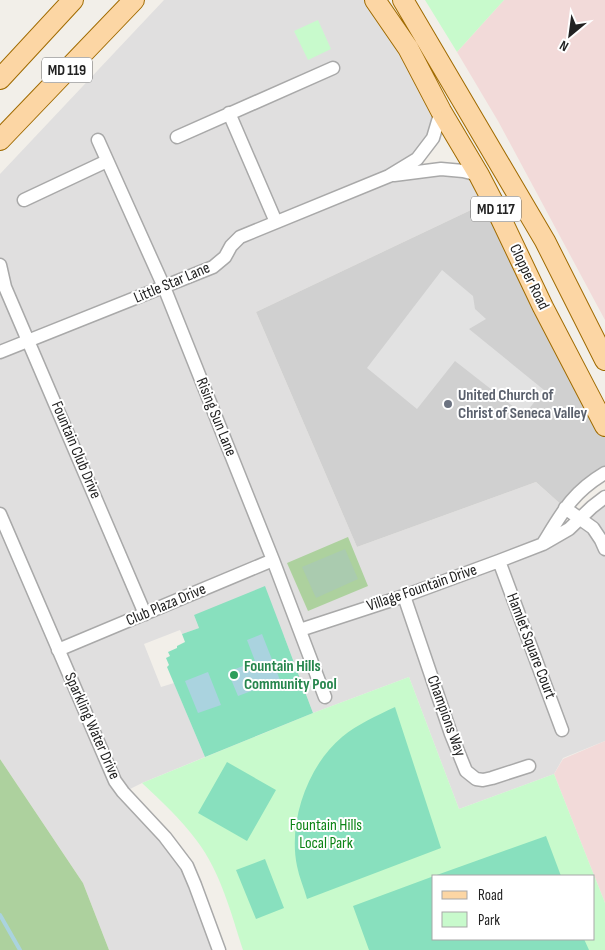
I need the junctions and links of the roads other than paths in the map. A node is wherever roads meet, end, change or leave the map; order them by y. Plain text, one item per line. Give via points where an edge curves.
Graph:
1 (73, 0) edge
2 (134, 0) edge
3 (375, 0) edge
4 (403, 0) edge
5 (333, 68) dead end
6 (0, 79) edge
7 (441, 111) junction
8 (229, 113) junction
9 (177, 137) dead end
10 (0, 140) edge
11 (98, 140) dead end
12 (107, 161) junction
13 (479, 175) junction
14 (388, 176) junction
15 (24, 200) dead end
16 (276, 222) junction
17 (0, 265) edge
18 (3, 283) edge
19 (164, 286) junction
20 (29, 340) junction
21 (0, 352) edge
22 (605, 360) edge
23 (605, 426) edge
24 (605, 473) edge
25 (605, 497) edge
26 (565, 508) junction
27 (0, 514) edge
28 (581, 518) junction
29 (543, 544) junction
30 (605, 549) edge
31 (273, 560) junction
32 (499, 561) junction
33 (404, 596) junction
34 (145, 614) junction
35 (300, 630) junction
36 (58, 650) junction
37 (325, 697) dead end
38 (562, 730) dead end
39 (529, 766) dead end
40 (219, 950) edge

1 - 6 main road, MD 119
2 - 10 main road, MD 119
3 - 7 main road, Clopper Road / MD 117 via 408,48
4 - 22 main road, Clopper Road / MD 117 via 545,241
5 - 8 street
7 - 13 main road, Clopper Road / MD 117
7 - 14 street, Little Star Lane via 433,138 417,159
8 - 9 street
8 - 16 street
11 - 12 street, Rising Sun Lane
12 - 15 street
12 - 19 street, Rising Sun Lane
13 - 14 street, Little Star Lane via 441,169
13 - 23 main road, Clopper Road / MD 117
14 - 16 street, Little Star Lane
16 - 19 street, Little Star Lane via 240,237 213,268
17 - 18 street, Fountain Club Drive
18 - 20 street, Fountain Club Drive
19 - 20 street, Little Star Lane
19 - 31 street, Rising Sun Lane
20 - 21 street, Little Star Lane
20 - 34 street, Fountain Club Drive
24 - 26 street via 580,491
25 - 28 street, Village Fountain Drive
26 - 28 street
26 - 29 street
27 - 36 street, Sparkling Water Drive
28 - 29 street, Village Fountain Drive
28 - 30 street via 593,528
29 - 32 street, Village Fountain Drive
31 - 34 street, Club Plaza Drive
31 - 35 street, Rising Sun Lane
32 - 33 street, Village Fountain Drive
32 - 38 street, Hamlet Square Court
33 - 35 street, Village Fountain Drive
33 - 39 street, Champions Way via 466,771 483,780
34 - 36 street, Club Plaza Drive
35 - 37 street, Rising Sun Lane
36 - 40 street, Sparkling Water Drive via 116,781 187,866

